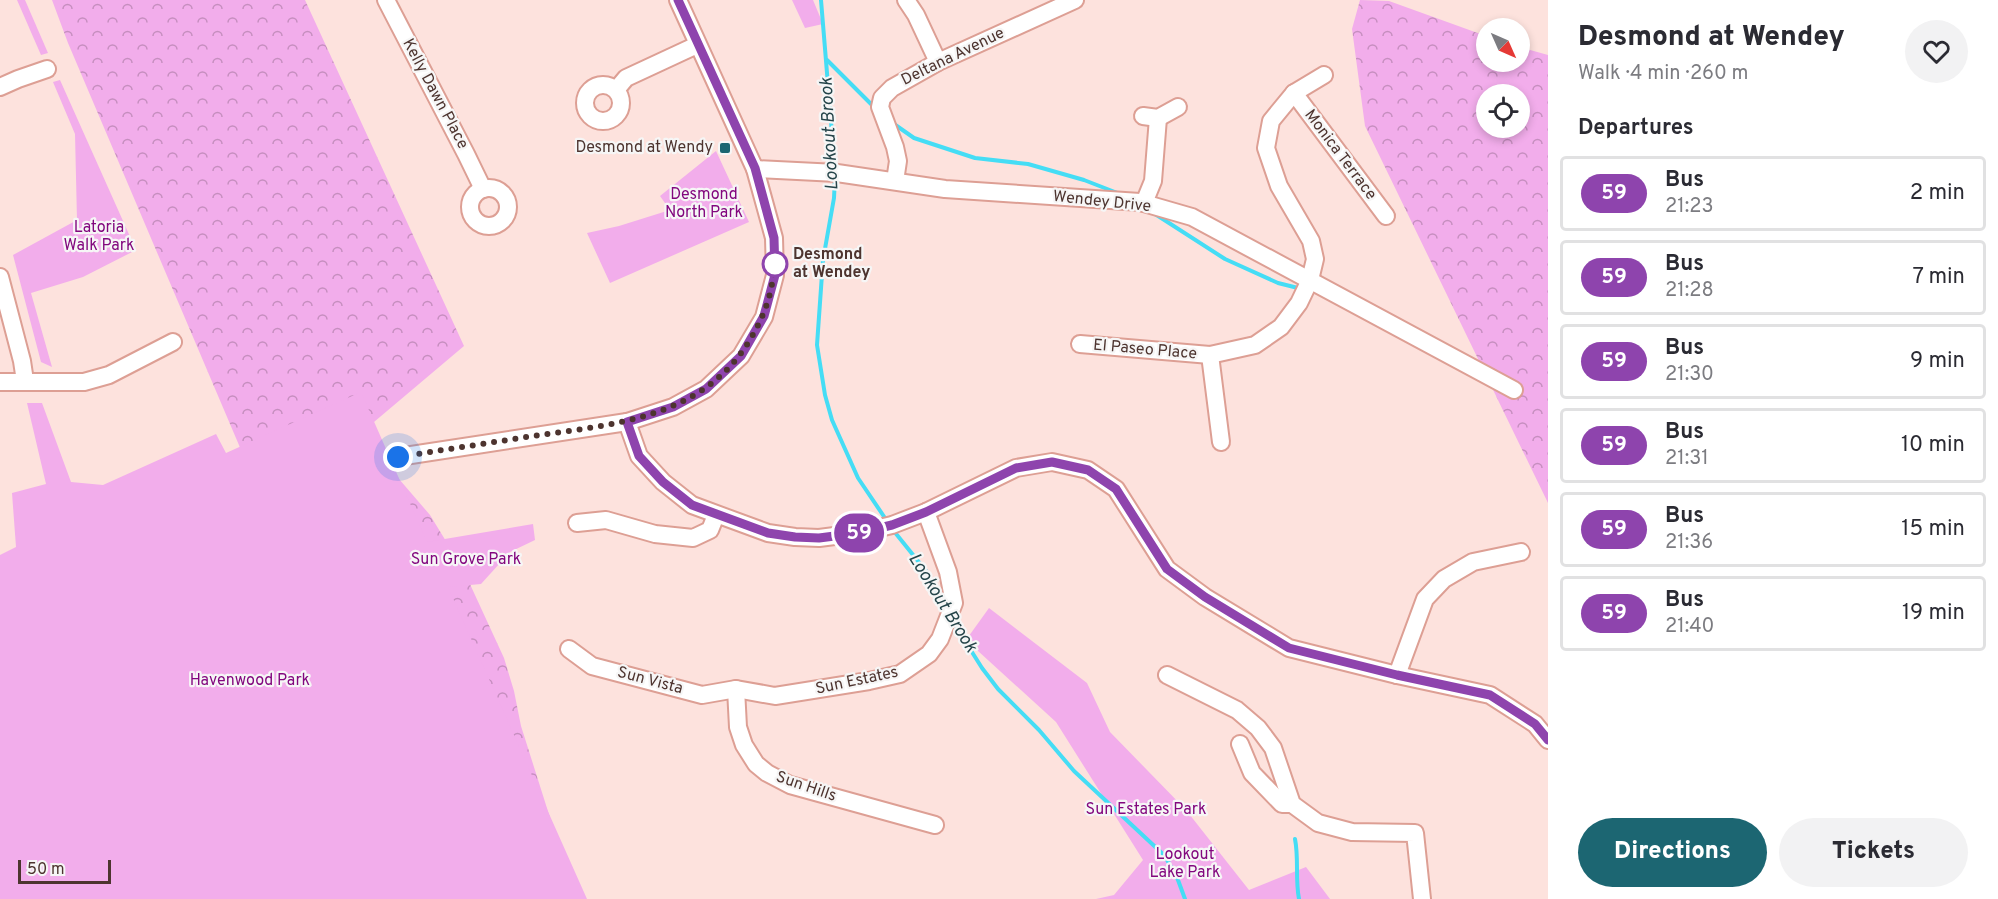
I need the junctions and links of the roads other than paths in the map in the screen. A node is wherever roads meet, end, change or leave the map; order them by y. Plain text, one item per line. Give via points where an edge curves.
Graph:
1 (386, 0) edge
2 (678, 0) edge
3 (906, 0) edge
4 (1075, 0) edge
5 (1047, 5) edge
6 (698, 45) junction
7 (938, 62) junction
8 (47, 69) dead end
9 (1324, 75) dead end
10 (0, 87) edge
11 (616, 90) dead end
12 (1294, 93) junction
13 (1178, 107) dead end
14 (755, 168) junction
15 (895, 181) junction
16 (483, 189) dead end
17 (1144, 203) junction
18 (1386, 216) dead end
19 (0, 277) edge
20 (1310, 280) junction
21 (173, 342) dead end
22 (1080, 344) dead end
23 (1210, 355) junction
24 (25, 381) junction
25 (0, 382) edge
26 (1514, 390) dead end
27 (627, 422) junction
28 (1221, 442) dead end
29 (398, 457) dead end
30 (926, 512) junction
31 (716, 515) junction
32 (577, 523) dead end
33 (1521, 552) dead end
34 (569, 650) dead end
35 (1167, 675) dead end
36 (1397, 675) junction
37 (736, 689) junction
38 (1548, 740) edge
39 (1240, 744) dead end
40 (1292, 804) junction
41 (935, 825) dead end
42 (1422, 899) edge

1 - 16 street, Kelly Dawn Place
2 - 6 street
3 - 7 street
4 - 5 street, Deltana Avenue
5 - 7 street, Deltana Avenue
6 - 11 street via 626,78
6 - 14 street
7 - 15 street, Deltana Avenue via 892,88 882,98 880,107 898,161
8 - 10 street
9 - 12 street, Monica Terrace
12 - 18 street, Monica Terrace
12 - 20 street, Monica Terrace via 1271,121 1266,148 1279,186 1311,241 1315,259
13 - 17 street via 1150,117 1153,180
14 - 15 street, Wendey Drive via 809,170
14 - 27 street via 774,238 775,275 764,316 741,356 706,389 673,407
15 - 17 street, Wendey Drive via 945,189
17 - 20 street, Wendey Drive via 1192,217
19 - 24 street
20 - 23 street, El Paseo Place via 1281,327 1255,345
20 - 26 street, Wendey Drive
21 - 24 street via 109,375 84,382
22 - 23 street, El Paseo Place
23 - 28 street, El Paseo Place
24 - 25 street
27 - 29 street
27 - 31 street via 639,456 663,482 692,505
30 - 31 street via 892,525 819,538 768,533
30 - 36 street via 1016,468 1052,462 1088,470 1116,489 1167,569 1205,597 1289,648
30 - 37 street, Sun Estates via 948,572 954,603 940,639 929,654 900,674 869,681 775,696
31 - 32 street via 710,530 693,537 655,534 606,520
33 - 36 street via 1473,562 1444,579 1425,599
34 - 37 street, Sun Vista via 592,666 702,695
35 - 40 street via 1237,710 1258,728 1274,748
36 - 38 street via 1490,695 1535,724
37 - 41 street, Sun Hills via 738,727 744,745 767,773 790,785
39 - 40 street via 1252,773 1282,804
40 - 42 street via 1318,823 1352,832 1415,833

